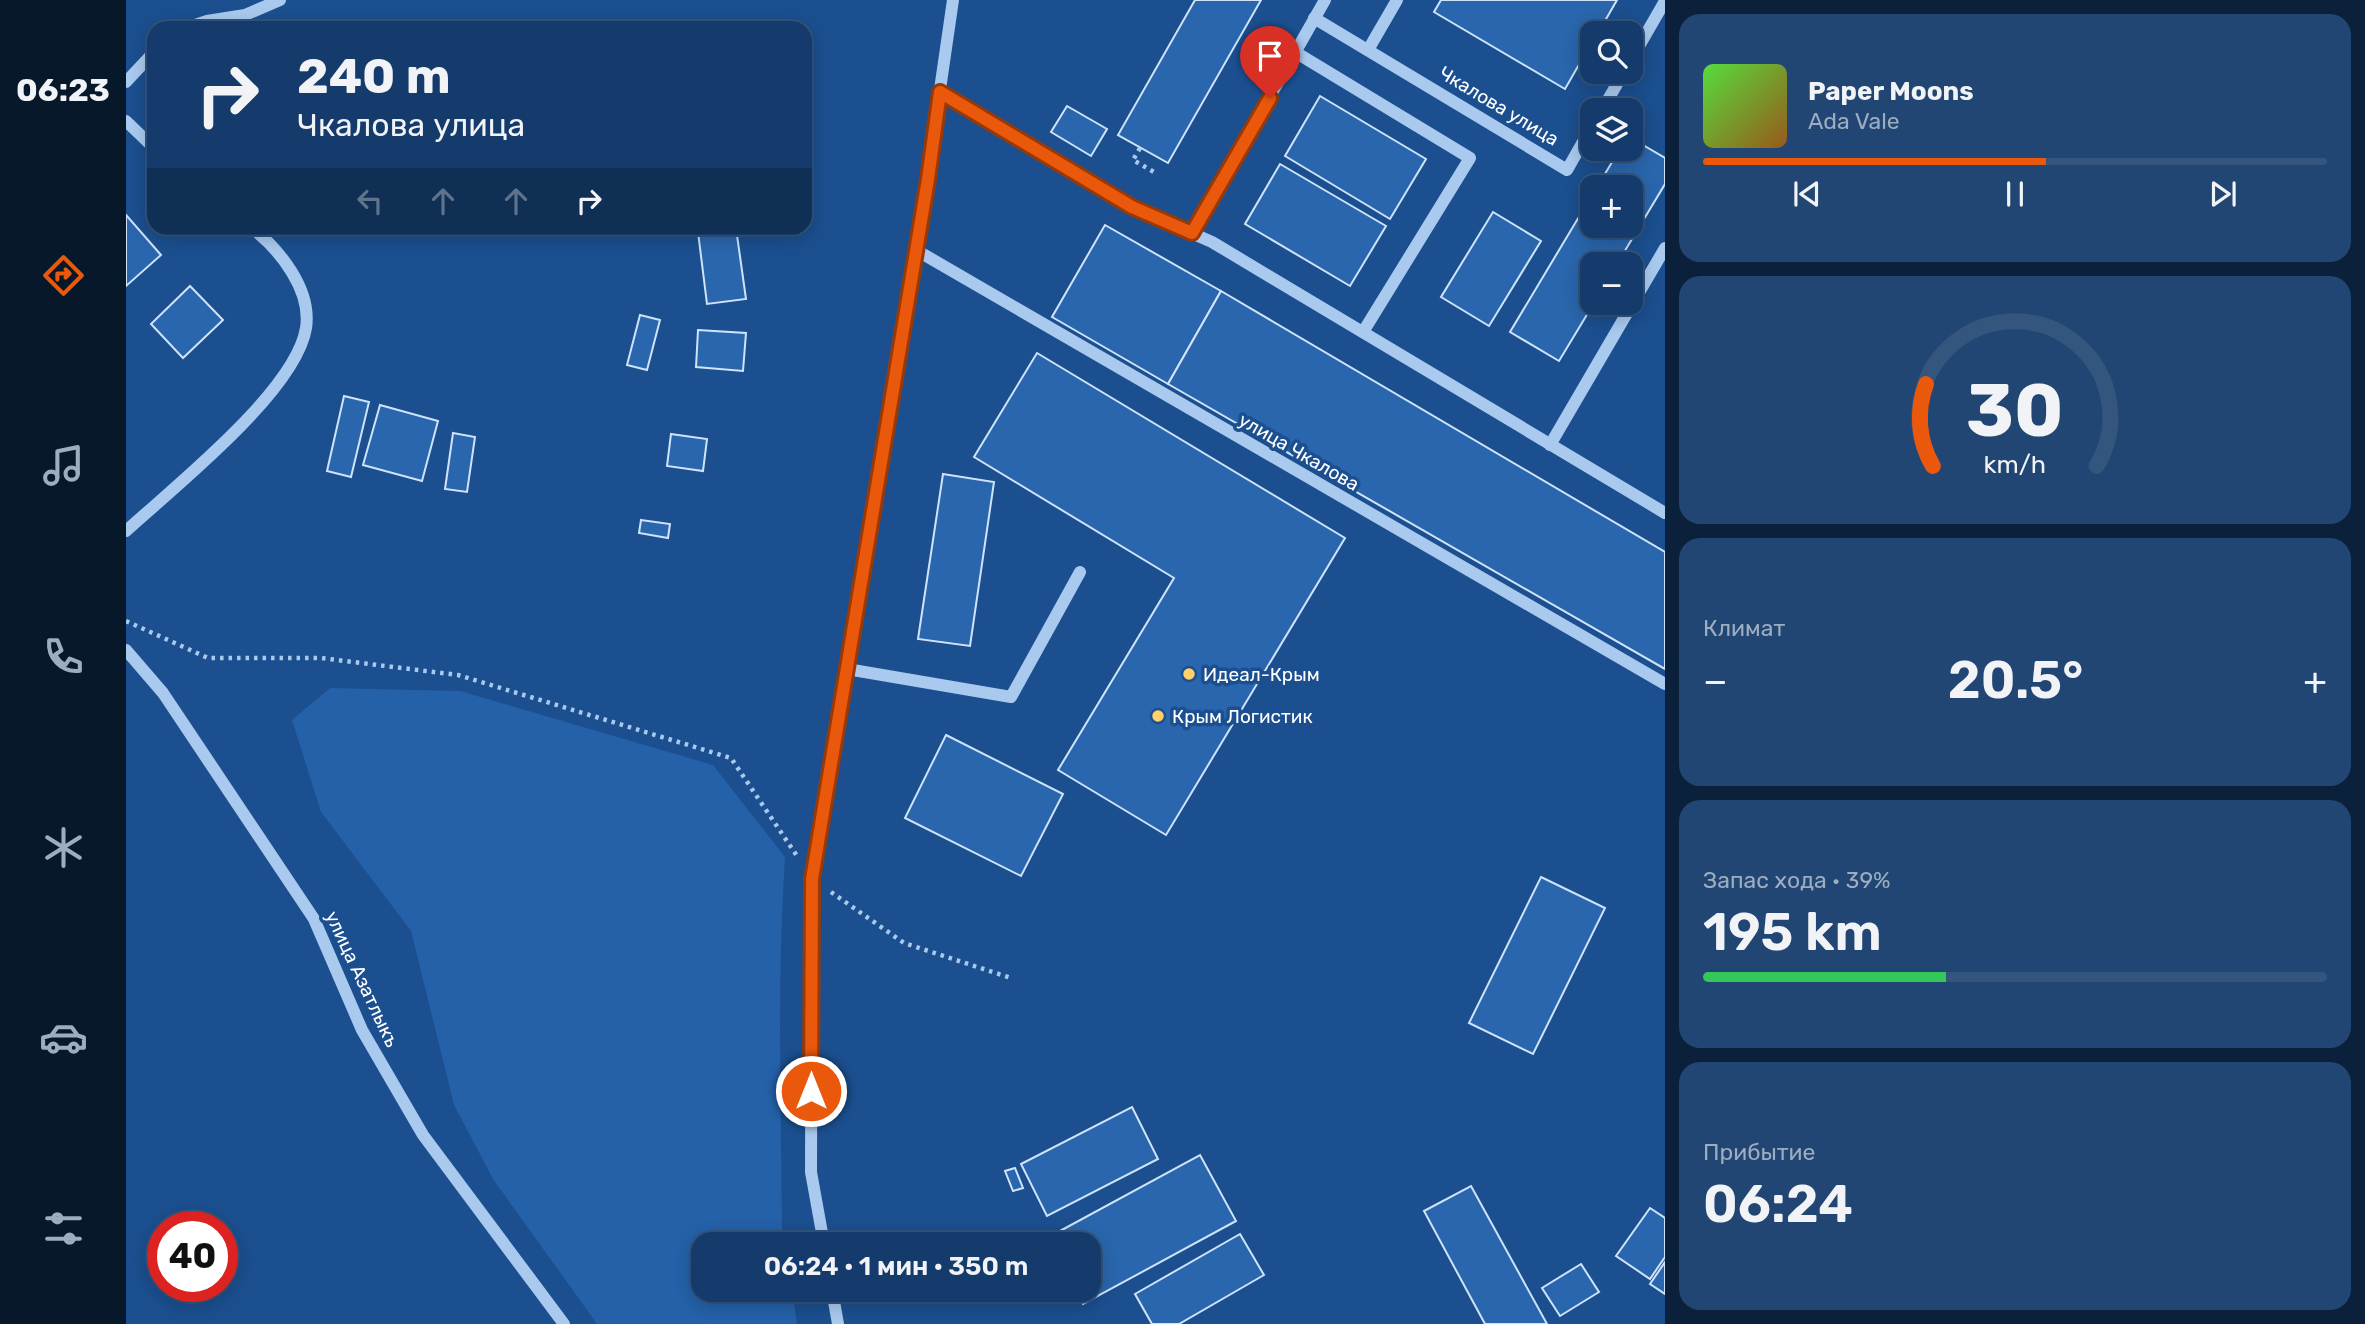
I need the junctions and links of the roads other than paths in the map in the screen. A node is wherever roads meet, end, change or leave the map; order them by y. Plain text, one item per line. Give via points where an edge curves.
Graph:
1 (281, 0) edge
2 (953, 0) edge
3 (1325, 0) edge
4 (1397, 0) edge
5 (1665, 1) edge
6 (1314, 18) junction
7 (207, 21) edge
8 (1643, 39) edge
9 (1368, 50) junction
10 (1295, 52) junction
11 (147, 60) edge
12 (126, 82) edge
13 (940, 92) junction
14 (126, 121) edge
15 (147, 141) edge
16 (1580, 147) edge
17 (1192, 233) junction
18 (261, 235) edge
19 (1665, 248) edge
20 (916, 250) junction
21 (1363, 332) junction
22 (1550, 445) junction
23 (1665, 513) edge
24 (126, 531) edge
25 (1080, 572) dead end
26 (126, 650) edge
27 (847, 669) junction
28 (1665, 684) edge
29 (822, 1232) edge
30 (834, 1302) edge
31 (564, 1324) edge
32 (838, 1324) edge

1 - 7 street via 245,15
2 - 13 street
3 - 6 street
4 - 9 street
5 - 8 street
6 - 9 street, Чкалова улица
6 - 10 street
9 - 16 street, Чкалова улица via 1567,170
10 - 17 street
10 - 21 street via 1469,158
11 - 12 street
13 - 17 street via 1132,207
13 - 20 street
14 - 15 street
17 - 21 street
18 - 24 street via 285,262 303,293 307,326 299,351 279,384 250,416
19 - 22 street
20 - 27 street
20 - 28 street, улица Чкалова
21 - 22 street
22 - 23 street
25 - 27 street via 1011,698
26 - 31 street, улица Азатлыкъ via 163,693 314,919 362,1030 423,1135
27 - 29 street via 812,879 811,1172
30 - 32 street

